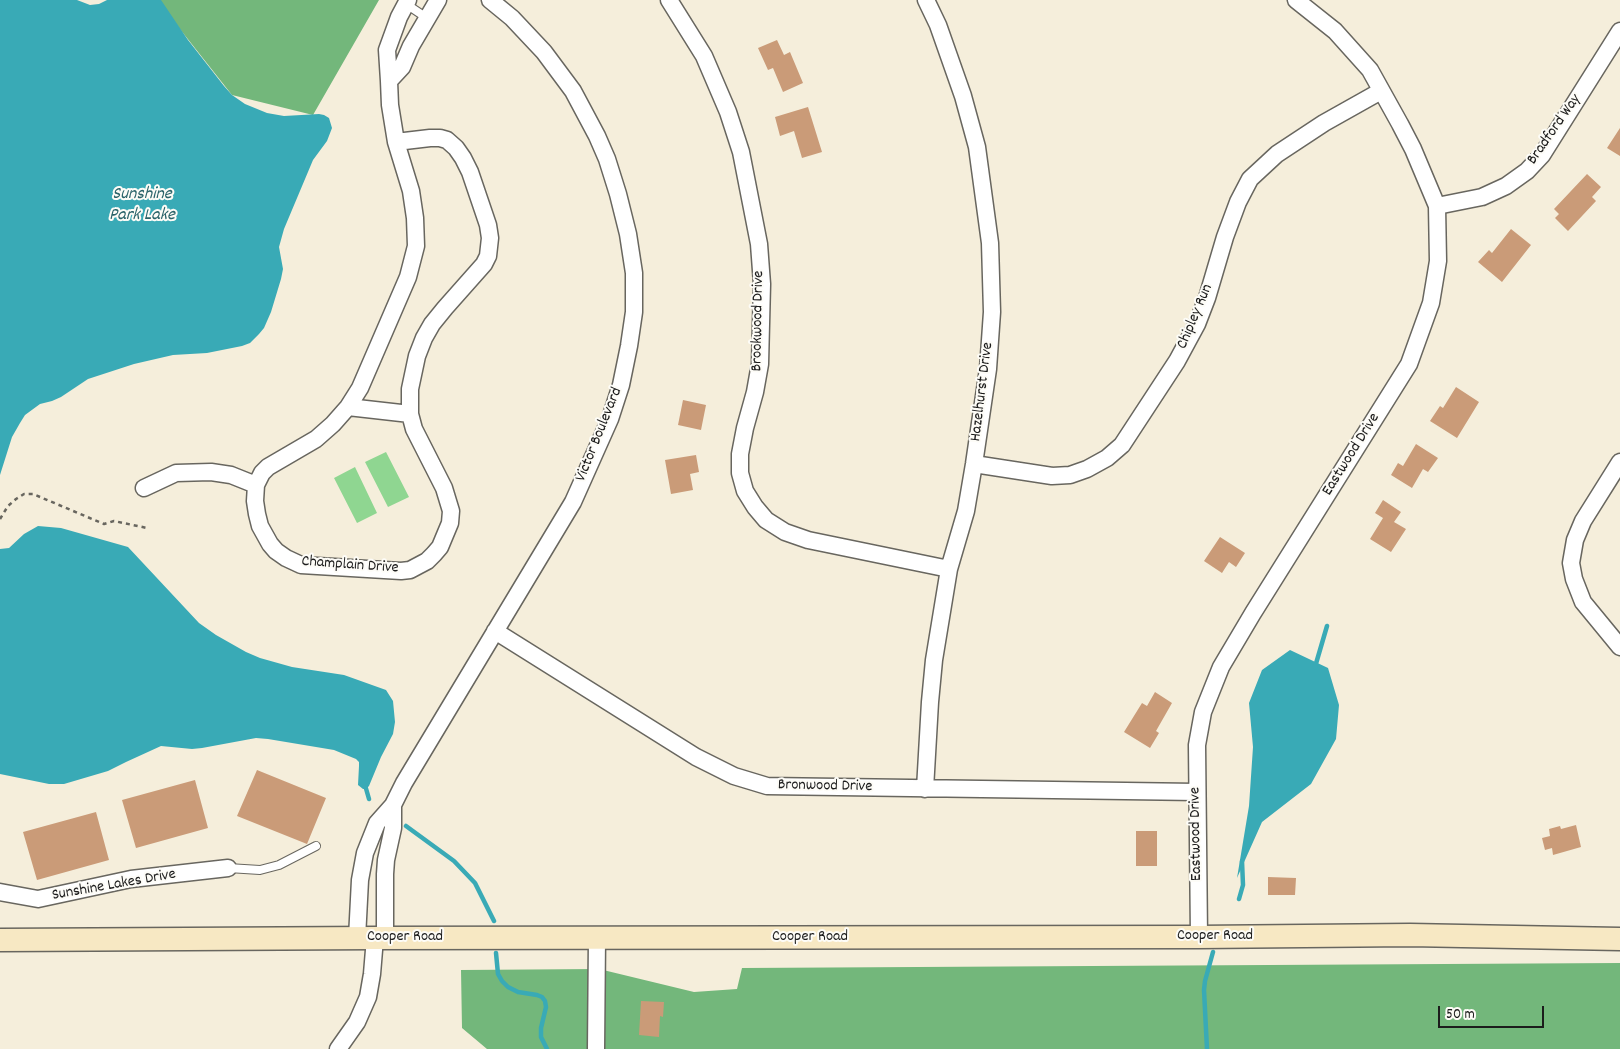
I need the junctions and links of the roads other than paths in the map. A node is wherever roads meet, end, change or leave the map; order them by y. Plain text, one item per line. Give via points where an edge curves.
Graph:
1 (438, 0) edge
2 (490, 0) edge
3 (669, 0) edge
4 (926, 0) edge
5 (407, 2) edge
6 (1301, 2) edge
7 (427, 18) junction
8 (1620, 31) edge
9 (389, 81) junction
10 (1380, 91) junction
11 (396, 142) junction
12 (1436, 206) junction
13 (348, 407) junction
14 (410, 414) junction
15 (1620, 462) edge
16 (974, 464) junction
17 (256, 485) junction
18 (144, 488) dead end
19 (949, 569) junction
20 (495, 631) junction
21 (1620, 646) edge
22 (925, 789) junction
23 (1197, 792) junction
24 (393, 805) junction
25 (316, 846) dead end
26 (228, 868) joint
27 (0, 892) edge
28 (1199, 937) junction
29 (373, 938) junction
30 (598, 938) junction
31 (1620, 939) edge
32 (0, 940) edge
33 (338, 1049) edge
34 (596, 1049) edge

1 - 7 street
2 - 20 street, Victor Boulevard via 544,52 586,113 607,159 618,194 634,273 634,312 629,346 610,419 573,502
3 - 19 street, Brookwood Drive via 704,56 728,112 741,152 759,244 762,284 760,364 740,454 740,473 745,491 766,520 785,532 808,540
4 - 16 street, Hazelhurst Drive via 938,24 963,96 977,147 990,243 992,312 988,368
5 - 7 lane
5 - 9 street via 387,50
6 - 10 street, Eastwood Drive via 1336,31 1370,70
7 - 9 street via 402,66
8 - 12 street, Bradford Way via 1542,155 1527,171 1482,197
9 - 11 street
10 - 12 street, Eastwood Drive via 1413,149
10 - 16 street, Chipley Run via 1277,154 1250,178 1225,237 1197,324 1122,445 1088,469 1070,475 1052,476
11 - 13 street via 414,204 416,246 402,293 360,388
11 - 14 street, Champlain Drive via 440,138 452,144 470,172 490,238 484,264 432,324 424,338 412,374
12 - 23 street, Eastwood Drive via 1438,261 1431,303 1409,364 1221,667 1203,712 1197,745
13 - 14 street
13 - 17 street via 316,439 268,467
14 - 17 street, Champlain Drive via 414,429 444,488 451,511 450,523 440,547 416,567 401,571 301,565 286,558 270,544 260,526 255,501
15 - 21 street via 1583,520 1571,563 1583,602
16 - 19 street, Hazelhurst Drive via 966,511
17 - 18 street via 231,475 211,472 176,473
19 - 22 street, Hazelhurst Drive via 934,660
20 - 22 street, Bronwood Drive via 696,757 734,776 766,786
20 - 24 street, Victor Boulevard
22 - 23 street, Bronwood Drive
23 - 28 street, Eastwood Drive
24 - 29 street, Victor Boulevard via 393,828
24 - 29 street, Victor Boulevard via 377,823 365,853 360,880
25 - 26 lane via 280,865 260,870
26 - 27 street, Sunshine Lakes Drive via 131,879 38,899
28 - 30 street, Cooper Road
28 - 31 street, Cooper Road
29 - 30 street, Cooper Road
29 - 32 street, Cooper Road
29 - 33 street via 368,997 357,1022
30 - 34 street

